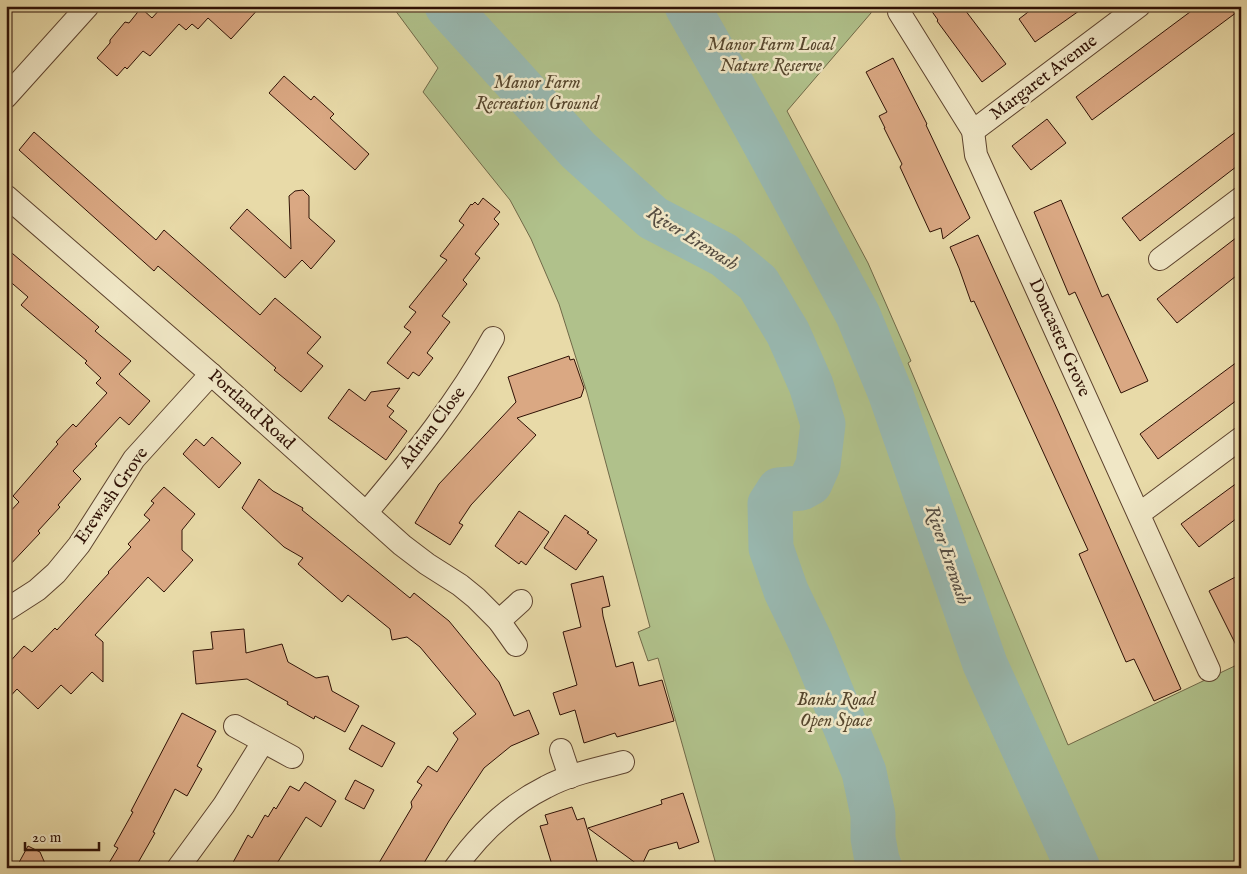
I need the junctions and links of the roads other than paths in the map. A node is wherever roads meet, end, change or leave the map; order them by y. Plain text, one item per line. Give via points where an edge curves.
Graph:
1 (88, 6) edge
2 (1139, 6) edge
3 (899, 12) dead end
4 (6, 97) edge
5 (973, 132) junction
6 (6, 196) edge
7 (1241, 198) edge
8 (1160, 259) dead end
9 (493, 338) dead end
10 (211, 374) junction
11 (1241, 438) edge
12 (366, 513) junction
13 (1139, 514) junction
14 (521, 601) dead end
15 (6, 610) edge
16 (499, 621) junction
17 (516, 645) dead end
18 (1209, 670) dead end
19 (235, 726) dead end
20 (263, 742) junction
21 (561, 750) dead end
22 (292, 757) dead end
23 (623, 762) dead end
24 (570, 777) junction
25 (460, 866) edge
26 (178, 868) edge

1 - 4 street
2 - 5 street, Margaret Avenue
3 - 5 street, Doncaster Grove
5 - 13 street, Doncaster Grove via 976,155
6 - 10 street, Portland Road
7 - 8 street
9 - 12 street, Adrian Close via 470,379 428,438
10 - 12 street, Portland Road
10 - 15 street, Erewash Grove via 134,459 79,545 56,573
11 - 13 street
12 - 16 street, Portland Road via 427,564 460,585
13 - 18 street, Doncaster Grove
14 - 16 street
16 - 17 street, Portland Road
19 - 20 street
20 - 22 street
20 - 26 street via 224,806
21 - 24 street
23 - 24 street
24 - 25 street via 546,787 500,817

